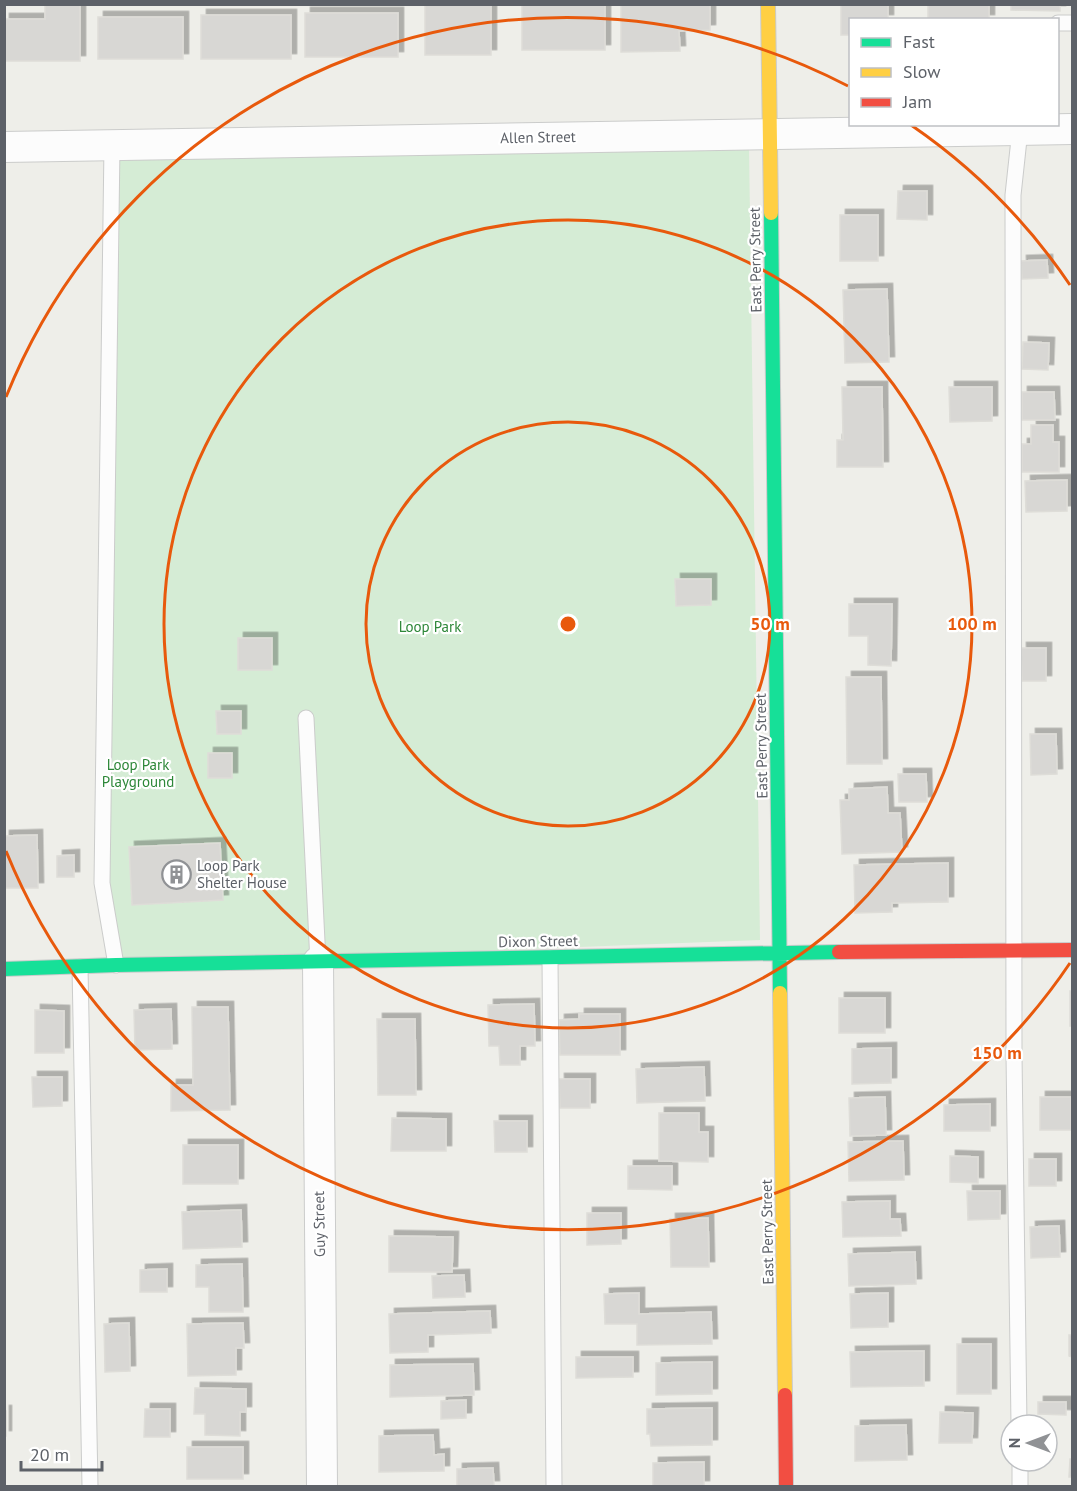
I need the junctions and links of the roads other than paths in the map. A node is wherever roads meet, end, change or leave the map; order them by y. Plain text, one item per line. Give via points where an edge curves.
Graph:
1 (768, 4) edge
2 (921, 128) edge
3 (1010, 128) edge
4 (1072, 129) edge
5 (769, 133) junction
6 (112, 146) junction
7 (4, 147) edge
8 (306, 718) dead end
9 (1015, 950) junction
10 (1072, 950) edge
11 (780, 952) junction
12 (550, 958) junction
13 (318, 962) junction
14 (116, 965) junction
15 (80, 967) junction
16 (4, 969) edge
17 (1019, 1413) edge
18 (90, 1486) edge
19 (322, 1486) edge
20 (554, 1486) edge
21 (786, 1486) edge

1 - 5 street, East Perry Street
2 - 3 street, Allen Street
2 - 5 street, Allen Street
3 - 4 street, Allen Street
3 - 9 lane
5 - 6 street, Allen Street
5 - 11 street, East Perry Street
6 - 7 street, Allen Street
6 - 14 lane via 102,883
8 - 13 lane
9 - 10 street, Dixon Street
9 - 11 street, Dixon Street
9 - 17 lane
11 - 12 street, Dixon Street
11 - 21 street, East Perry Street
12 - 13 street, Dixon Street
12 - 20 lane
13 - 14 street, Dixon Street
13 - 19 street, Guy Street
14 - 15 street, Dixon Street
15 - 16 street, Dixon Street
15 - 18 lane

